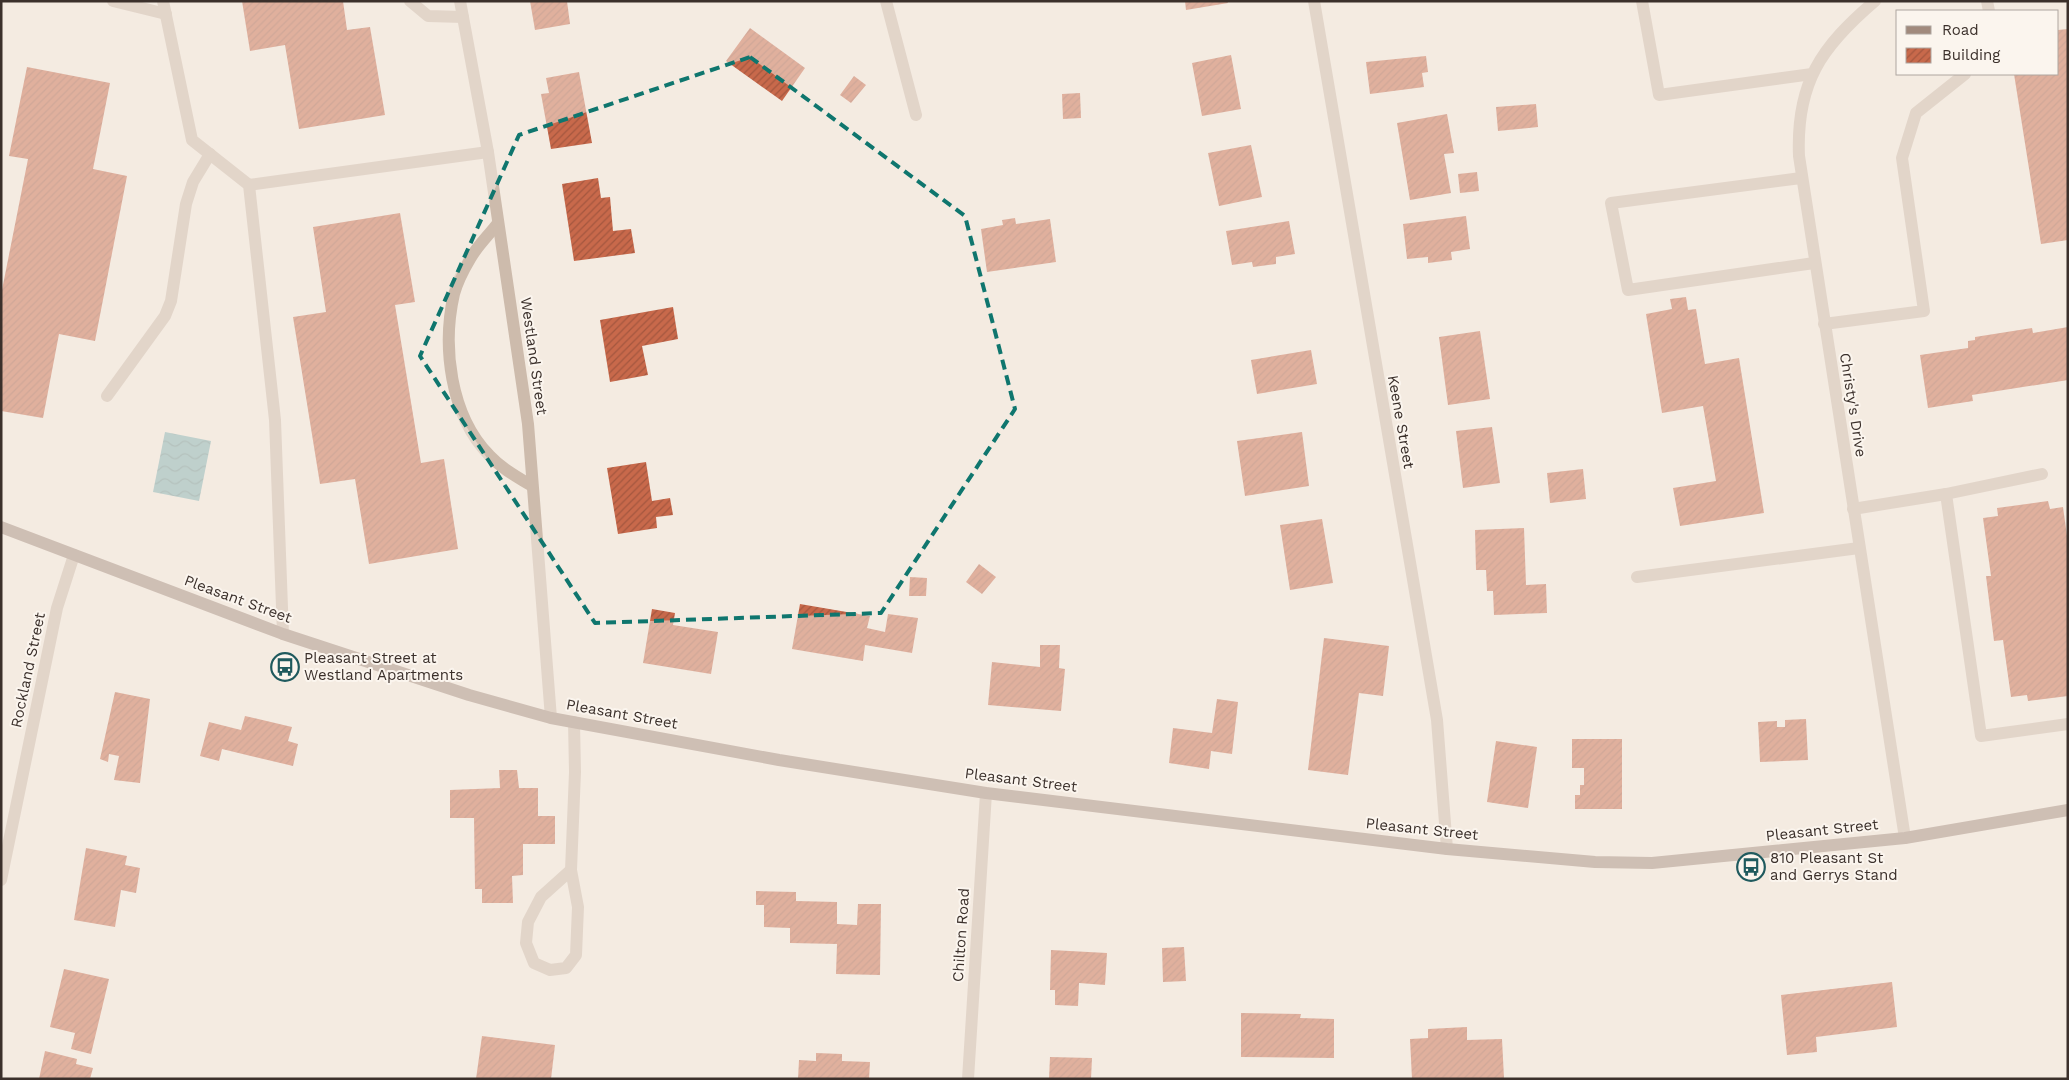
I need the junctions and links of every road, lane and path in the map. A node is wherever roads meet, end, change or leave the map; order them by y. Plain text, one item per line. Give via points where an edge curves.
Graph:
1 (113, 1) edge
2 (163, 1) edge
3 (410, 1) edge
4 (460, 1) edge
5 (886, 1) edge
6 (1314, 1) edge
7 (1642, 1) edge
8 (1875, 1) edge
9 (166, 14) junction
10 (463, 17) junction
11 (1812, 74) junction
12 (1965, 75) edge
13 (916, 116) dead end
14 (488, 152) junction
15 (210, 154) junction
16 (1801, 178) junction
17 (249, 185) junction
18 (498, 223) junction
19 (1814, 263) junction
20 (1824, 324) junction
21 (107, 396) dead end
22 (2042, 474) dead end
23 (532, 486) junction
24 (1946, 494) junction
25 (1853, 509) junction
26 (1, 527) edge
27 (1859, 548) junction
28 (74, 555) junction
29 (1637, 577) dead end
30 (283, 634) junction
31 (551, 718) junction
32 (574, 722) junction
33 (2068, 724) edge
34 (986, 793) junction
35 (2068, 810) edge
36 (1905, 838) junction
37 (1447, 849) junction
38 (571, 870) junction
39 (1, 880) edge
40 (968, 1079) edge

1 - 9 street
2 - 9 street
3 - 10 street via 428,16
4 - 10 street, Westland Street
5 - 13 street
6 - 37 street, Keene Street via 1437,720
7 - 11 street via 1659,95
8 - 11 street, Christy's Drive via 1838,35
9 - 15 street via 192,140
10 - 14 street, Westland Street
11 - 16 street, Christy's Drive via 1800,111
12 - 20 street via 1916,113 1902,158 1924,311
14 - 17 street
14 - 18 street, Westland Street
15 - 17 street
15 - 21 street via 193,182 186,204 171,301 165,316
16 - 19 street, Christy's Drive
16 - 19 street via 1611,203 1628,290
17 - 30 street via 275,420
18 - 23 street, Westland Street via 528,424
18 - 23 street via 470,257 454,292 449,338 452,381 464,420 488,455
19 - 20 street, Christy's Drive
20 - 25 street, Christy's Drive
22 - 24 street
23 - 31 street, Westland Street
24 - 25 street
24 - 33 street via 1981,736
25 - 27 street, Christy's Drive
26 - 28 main road, Pleasant Street
27 - 29 street
27 - 36 street, Christy's Drive
28 - 30 main road, Pleasant Street
28 - 39 street, Rockland Street via 57,608
30 - 31 main road, Pleasant Street via 469,695
31 - 32 main road, Pleasant Street
32 - 34 main road, Pleasant Street via 779,760
32 - 38 street
34 - 37 main road, Pleasant Street
34 - 40 street, Chilton Road
35 - 36 main road, Pleasant Street
36 - 37 main road, Pleasant Street via 1652,863 1595,862
38 - 38 street via 578,907 576,955 566,968 550,970 534,963 526,943 528,922 541,897

